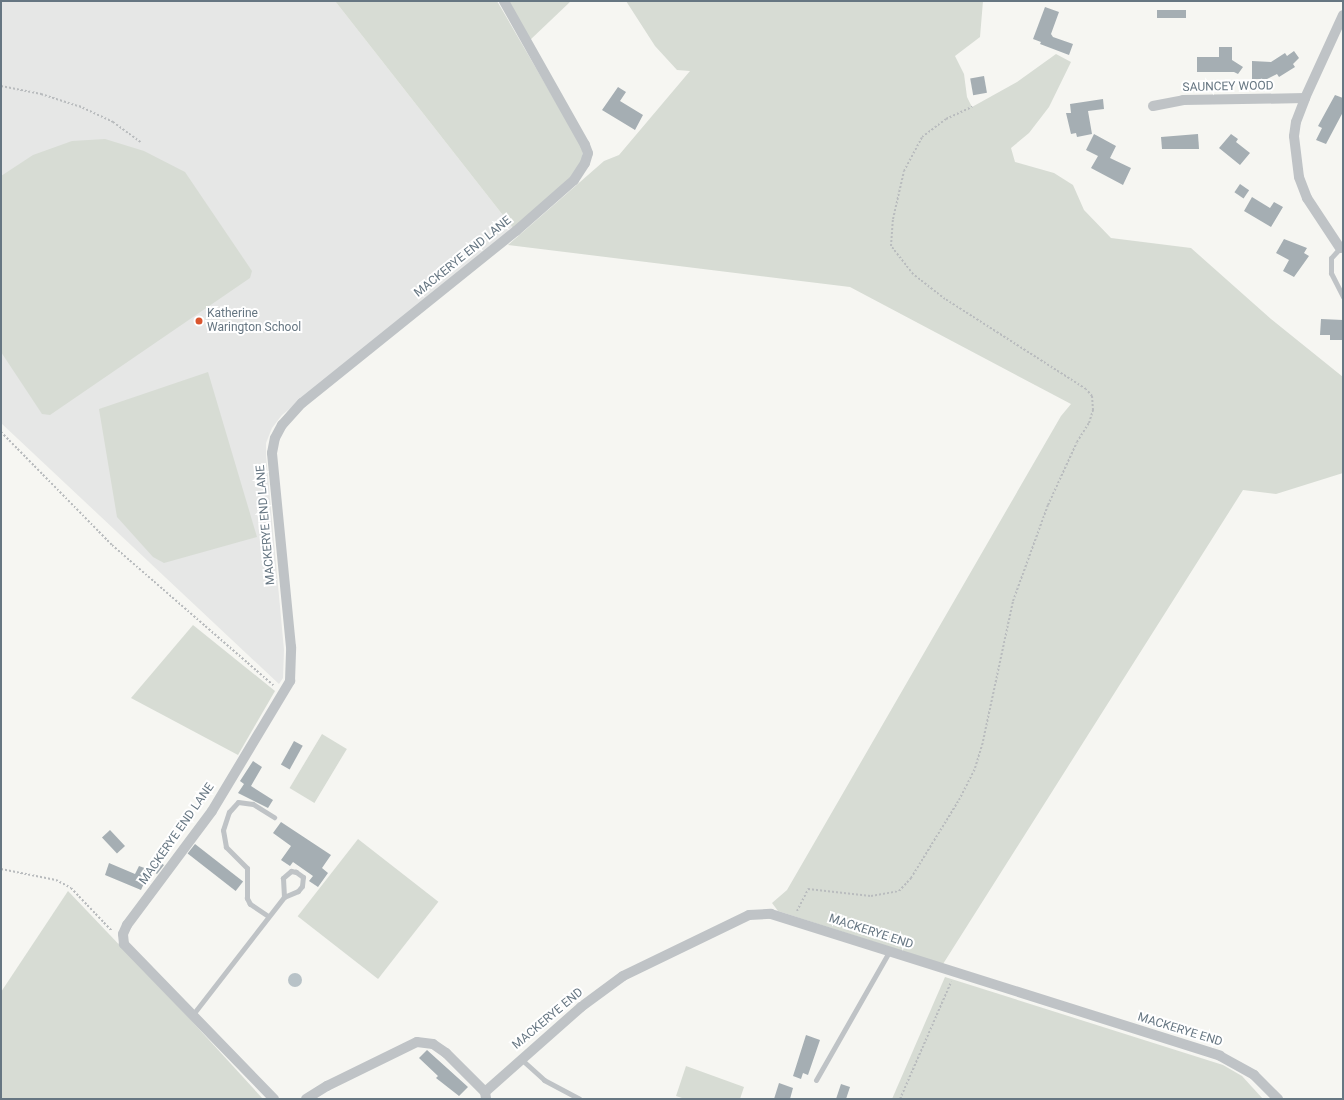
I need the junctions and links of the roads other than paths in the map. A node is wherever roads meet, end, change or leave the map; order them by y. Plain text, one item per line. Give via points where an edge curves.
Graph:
1 (504, 1) edge
2 (1343, 15) edge
3 (1305, 98) junction
4 (1153, 106) dead end
5 (1340, 248) joint
6 (1343, 297) edge
7 (274, 817) dead end
8 (284, 897) junction
9 (268, 916) junction
10 (889, 952) junction
11 (194, 1013) junction
12 (520, 1059) junction
13 (816, 1080) dead end
14 (486, 1096) edge
15 (274, 1099) edge
16 (306, 1099) edge
17 (579, 1099) edge
18 (1278, 1099) edge

1 - 11 street, MACKERYE END LANE via 585,145 588,153 585,163 574,180 516,231 302,403 282,425 275,438 272,454 291,647 290,681 212,811 123,934 124,944
2 - 3 street
3 - 4 street, SAUNCEY WOOD via 1183,100
3 - 5 street via 1294,136 1299,177 1308,198
5 - 6 lane via 1331,258 1332,273
7 - 9 lane via 253,804 238,802 229,812 223,830 226,847 247,868 247,898 250,904
8 - 8 lane via 283,878 291,870 302,878 302,886 298,891
8 - 9 lane
9 - 11 lane
10 - 12 street, MACKERYE END via 771,914 749,915 623,976
10 - 13 lane
10 - 18 street, MACKERYE END via 1220,1056 1254,1075
11 - 15 street
12 - 14 street, MACKERYE END
12 - 17 lane via 544,1080
14 - 16 street, MACKERYE END via 446,1053 433,1044 417,1042

